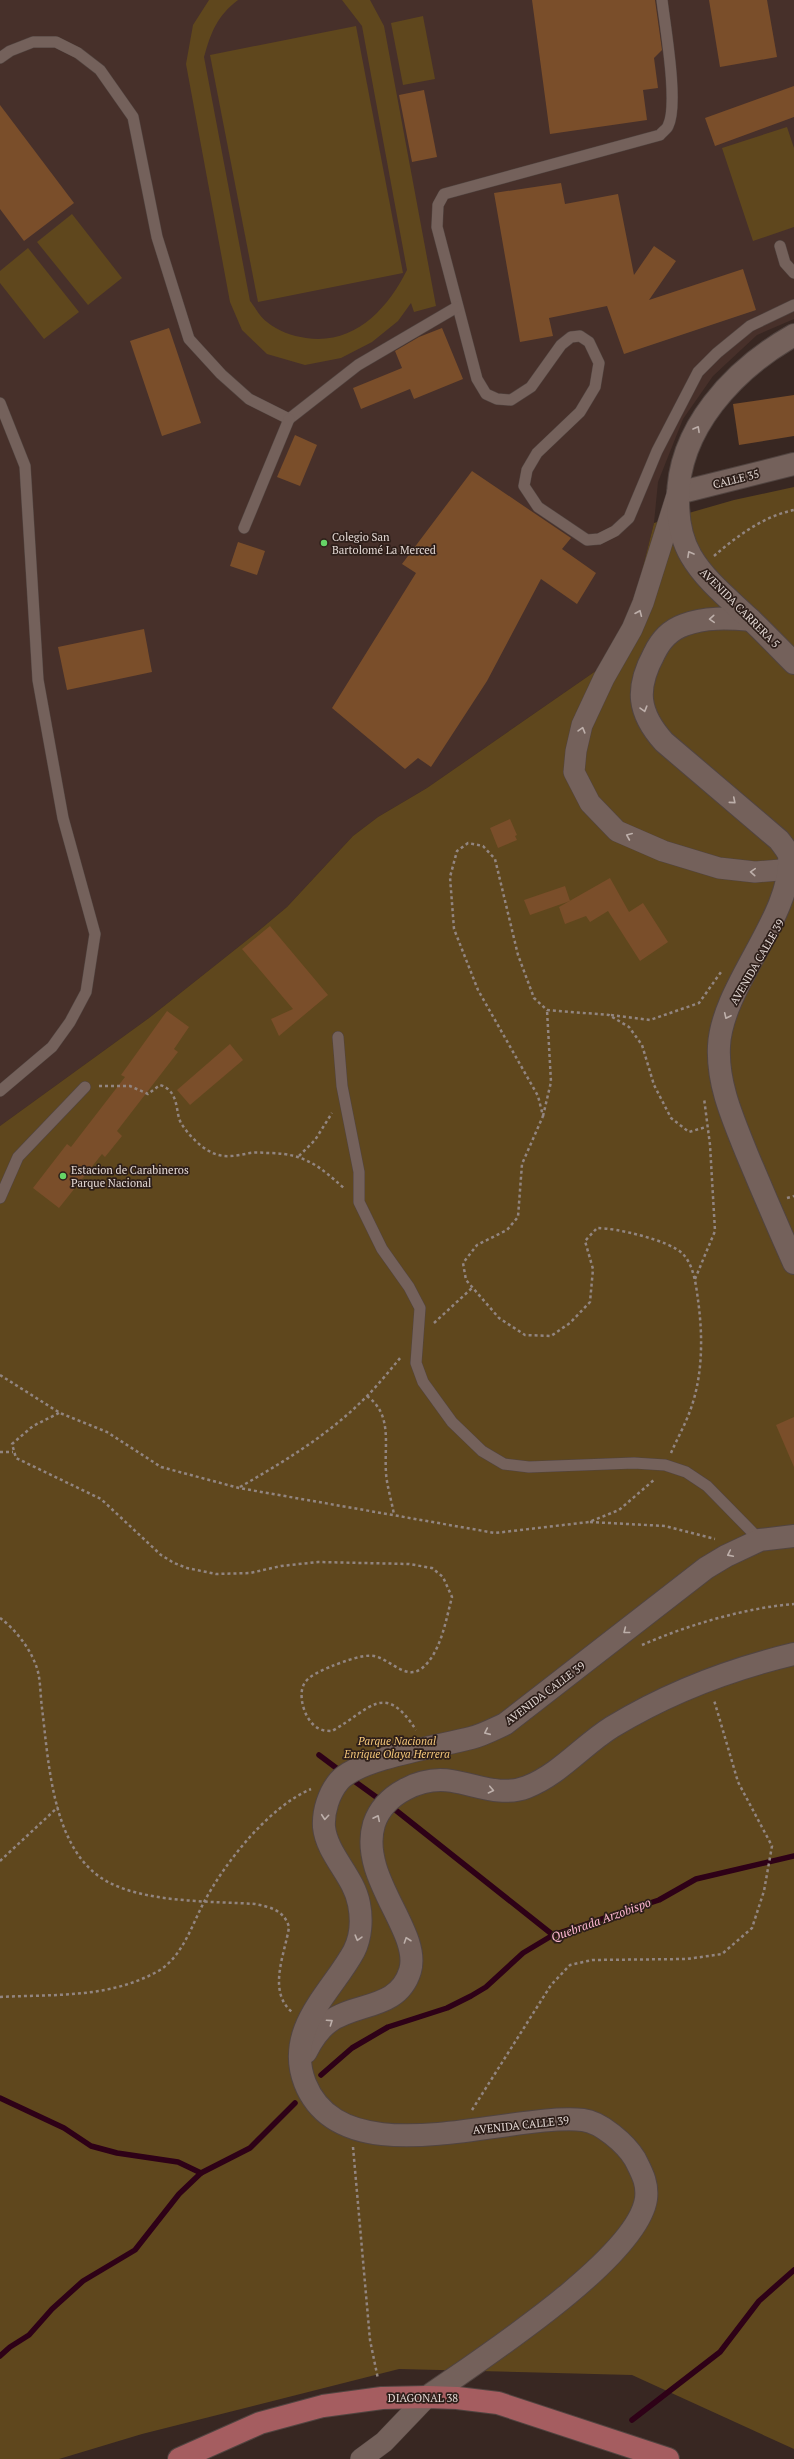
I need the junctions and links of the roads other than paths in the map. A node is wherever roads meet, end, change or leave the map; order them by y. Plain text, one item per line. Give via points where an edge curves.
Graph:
1 (662, 0) edge
2 (0, 58) edge
3 (780, 246) dead end
4 (794, 273) edge
5 (794, 305) edge
6 (457, 307) junction
7 (794, 336) edge
8 (0, 402) edge
9 (290, 419) junction
10 (794, 464) edge
11 (678, 493) junction
12 (244, 528) dead end
13 (751, 620) junction
14 (794, 663) edge
15 (792, 869) junction
16 (338, 1037) dead end
17 (85, 1087) road end
18 (0, 1091) edge
19 (0, 1198) edge
20 (794, 1263) edge
21 (794, 1536) edge
22 (760, 1540) junction
23 (794, 1654) edge
24 (301, 2064) junction
25 (427, 2397) junction
26 (179, 2459) edge
27 (361, 2459) edge
28 (668, 2459) edge

1 - 6 lane via 671,83 668,126 660,135 444,194 438,205 437,227
2 - 9 lane via 33,42 56,42 78,52 100,70 133,118 157,237 189,339 221,374 249,399
3 - 4 lane via 785,263
5 - 6 lane via 750,326 698,372 657,450 630,518 615,531 599,539 587,540 538,507 524,486 527,470 537,453 580,412 595,387 599,363 590,342 580,336 571,337 561,344 531,387 511,400 497,399 486,394 477,379
6 - 9 lane via 358,366
11 -> 7 street, AVENIDA CARRERA 5 via 687,449 710,408 728,386 753,363
8 - 18 lane via 25,466 38,680 63,818 95,934 86,992 70,1022 52,1047
9 - 12 lane
10 - 11 street, CALLE 35
13 -> 11 street, AVENIDA CARRERA 5 via 700,568 683,539 678,519
15 -> 11 street via 755,872 719,868 663,851 617,831 590,803 574,772 582,725 638,616
13 - 14 street, AVENIDA CARRERA 5
13 -> 15 street, AVENIDA CALLE 39 via 705,620 683,625 669,633 658,645 646,668 641,688 642,702 651,728 779,840 789,855
15 -> 20 street, AVENIDA CALLE 39 via 793,880 788,906 776,933 741,986 724,1022 718,1046 720,1075 726,1102
16 - 22 lane via 342,1086 359,1172 359,1202 382,1249 409,1287 420,1308 416,1363 423,1382 452,1422 482,1451 504,1464 529,1467 590,1463 665,1465 686,1472 707,1486
17 - 19 lane via 18,1157
21 - 22 street, AVENIDA CALLE 39
22 -> 24 street, AVENIDA CALLE 39 via 706,1568 505,1724 474,1738 422,1748 346,1776 329,1800 324,1815 324,1828 328,1842 359,1900 362,1925 354,1950 324,1992 307,2024 303,2036
24 -> 23 street via 315,2034 329,2022 346,2013 388,2000 399,1989 410,1971 411,1954 407,1938 382,1887 373,1857 374,1824 384,1804 403,1790 430,1781 450,1781 497,1791 526,1787 549,1775 610,1728 636,1714 708,1680 760,1662
24 - 25 street, AVENIDA CALLE 39 via 305,2082 322,2109 351,2127 396,2134 458,2132 562,2119 587,2120 604,2129 630,2151 645,2178 646,2201 634,2227 614,2252 536,2320
25 - 26 main road, DIAGONAL 38 via 382,2398 323,2406 260,2423
25 - 27 street via 384,2442
25 - 28 main road, DIAGONAL 38 via 498,2403

